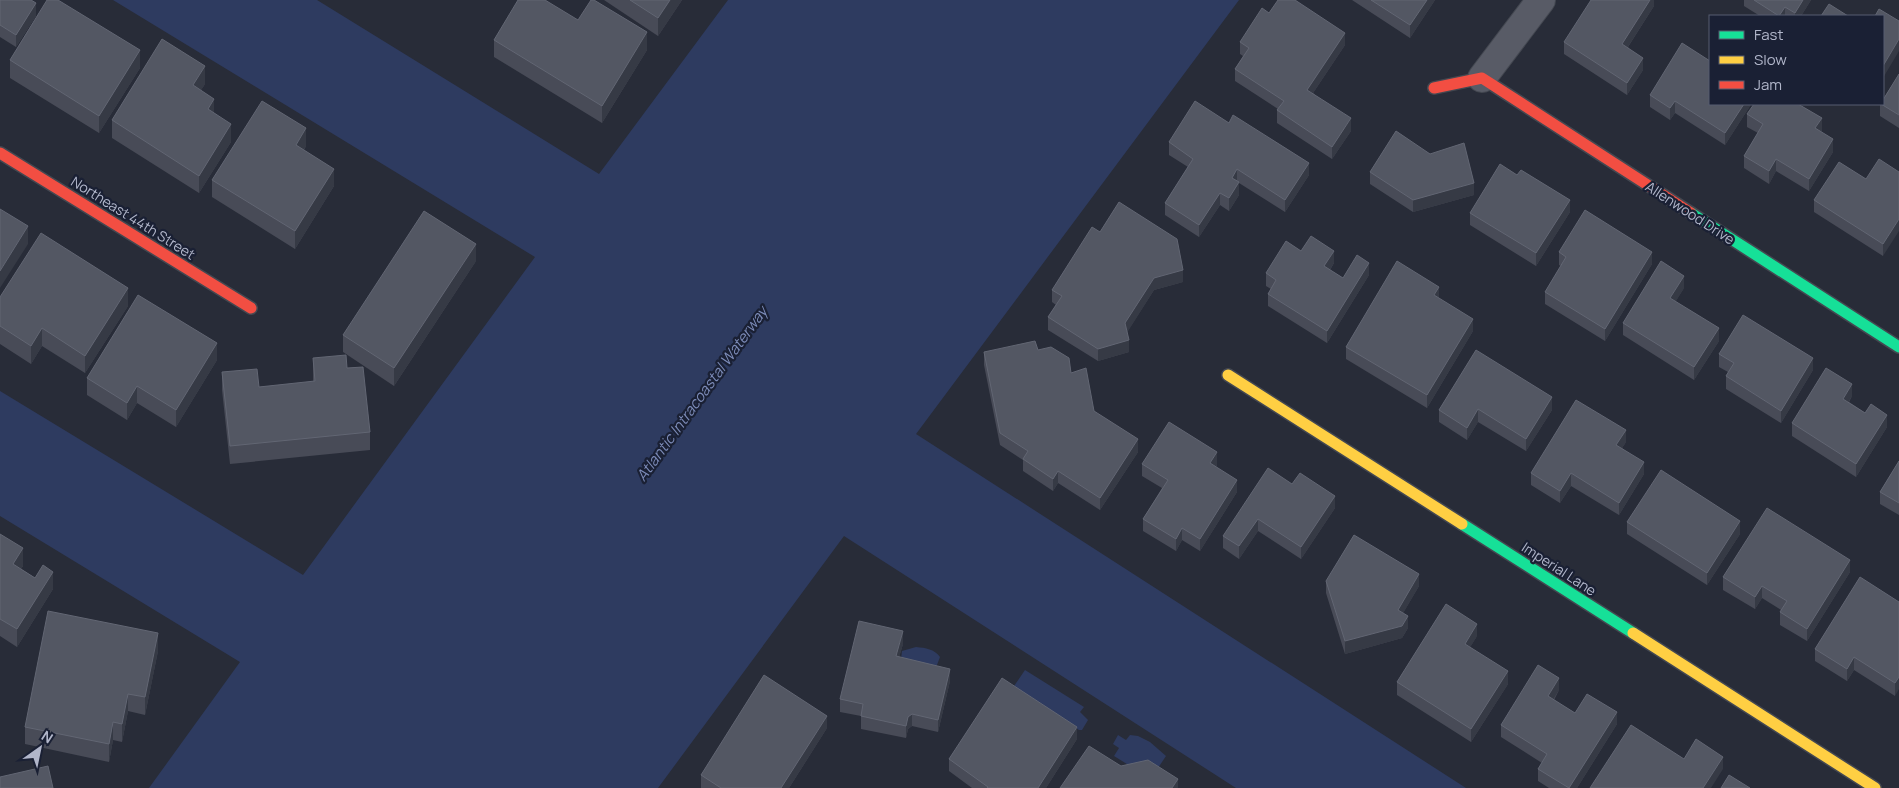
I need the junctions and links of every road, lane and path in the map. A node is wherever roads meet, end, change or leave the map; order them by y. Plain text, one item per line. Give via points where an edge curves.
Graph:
1 (1541, 0) edge
2 (1482, 78) junction
3 (1434, 88) dead end
4 (0, 153) edge
5 (251, 308) dead end
6 (1899, 347) edge
7 (1228, 375) dead end
8 (1875, 788) edge

1 - 2 street
2 - 3 street
2 - 6 street, Allenwood Drive
4 - 5 street, Northeast 44th Street
7 - 8 street, Imperial Lane

